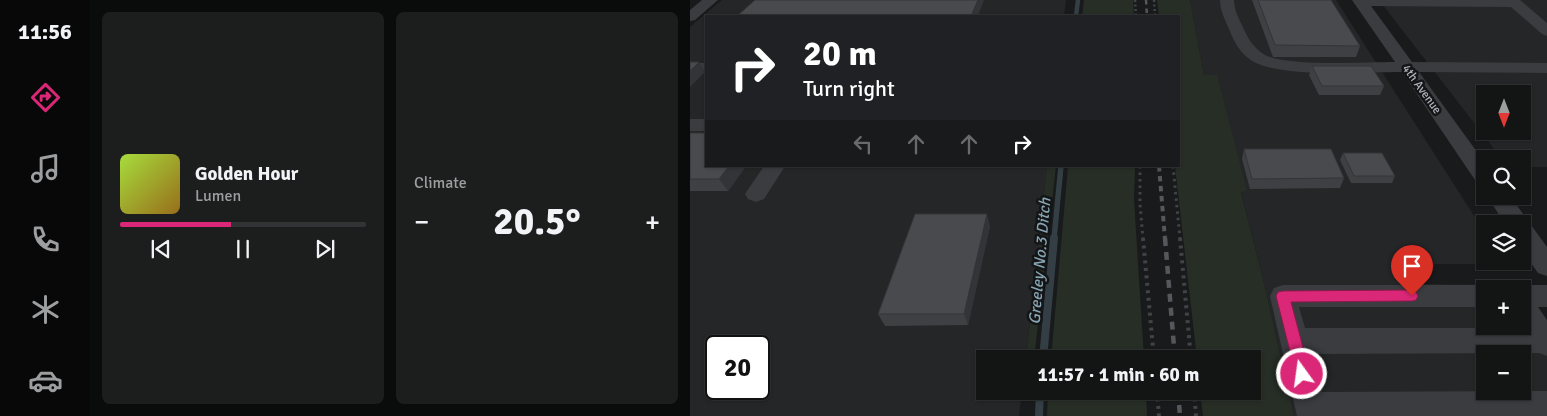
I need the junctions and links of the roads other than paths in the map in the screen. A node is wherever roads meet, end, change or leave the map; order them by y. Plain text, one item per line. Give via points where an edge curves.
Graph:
1 (711, 0) edge
2 (1227, 0) edge
3 (1360, 1) edge
4 (690, 17) edge
5 (1547, 31) edge
6 (690, 68) edge
7 (705, 68) edge
8 (1406, 68) junction
9 (1547, 68) edge
10 (705, 125) edge
11 (690, 126) edge
12 (1476, 165) edge
13 (774, 167) edge
14 (756, 194) dead end
15 (1531, 244) edge
16 (1547, 266) edge
17 (1476, 296) edge
18 (1531, 296) edge
19 (1547, 296) edge
20 (1531, 319) edge
21 (1294, 341) junction
22 (1546, 342) edge
23 (1547, 406) edge
24 (1312, 411) edge

1 - 4 street
2 - 8 street via 1237,33 1254,56 1271,64
3 - 5 street via 1515,3
3 - 8 street, 4th Avenue
6 - 7 street
8 - 9 street
8 - 12 street, 4th Avenue
10 - 11 street
13 - 14 street
15 - 16 street
17 - 21 street via 1283,296
18 - 19 street
20 - 22 street
21 - 22 street
21 - 24 street
23 - 24 street

